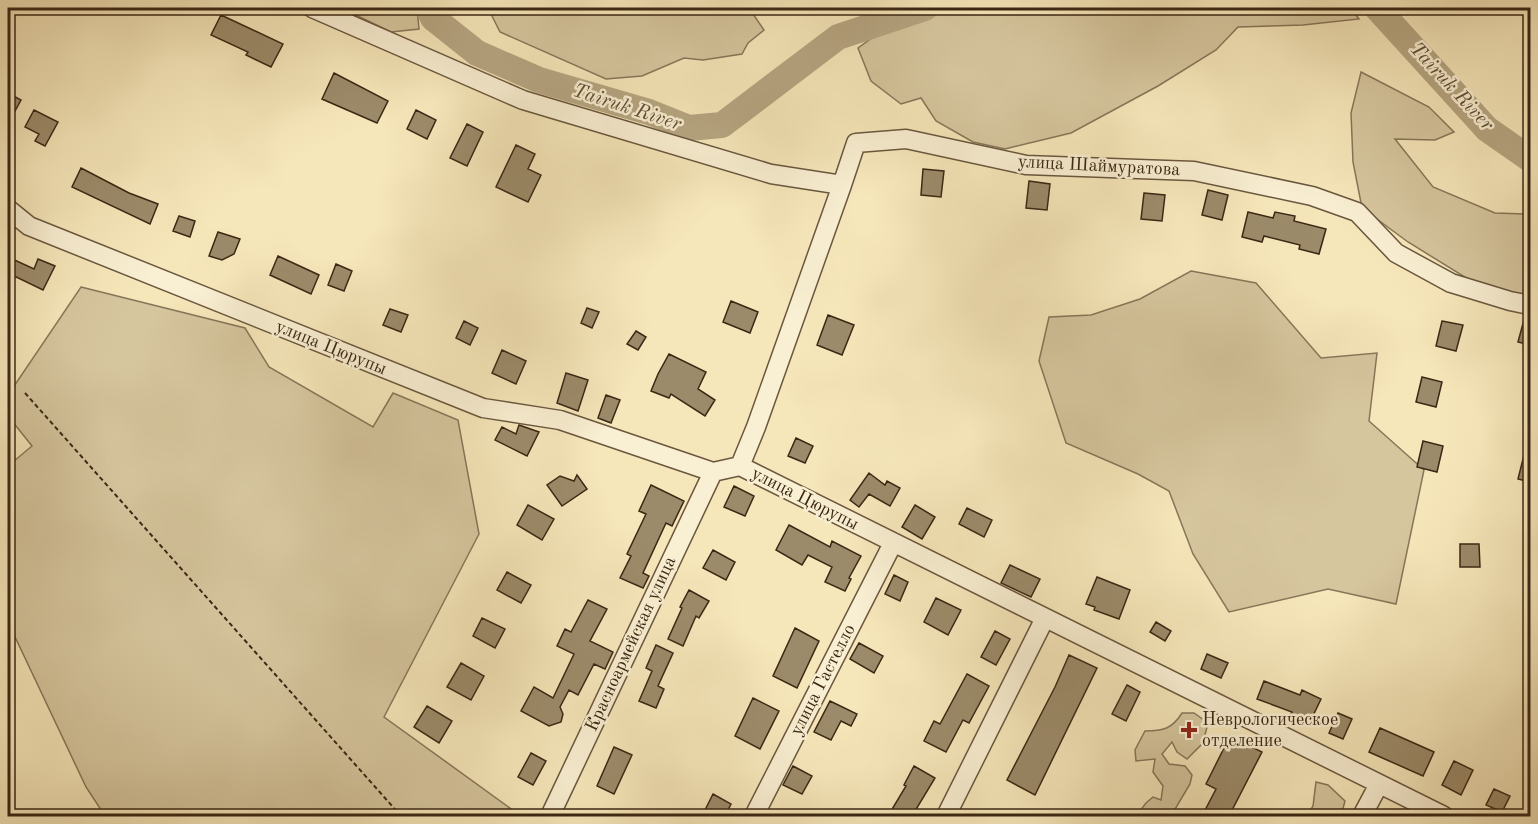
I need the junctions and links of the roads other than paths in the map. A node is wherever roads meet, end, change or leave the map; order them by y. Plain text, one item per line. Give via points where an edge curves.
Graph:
1 (312, 8) edge
2 (842, 185) junction
3 (8, 209) edge
4 (1530, 305) edge
5 (740, 465) junction
6 (713, 472) junction
7 (892, 543) junction
8 (1045, 618) junction
9 (1379, 784) junction
10 (549, 816) edge
11 (754, 816) edge
12 (946, 816) edge
13 (1362, 816) edge
14 (1444, 816) edge

1 - 2 street via 523,100 771,174
2 - 4 street, улица Шаймуратова via 856,144 906,140 1026,165 1194,171 1312,196 1357,212 1396,253 1451,283
2 - 5 street
3 - 6 street, улица Цюрупы via 29,226 483,408 560,420
5 - 6 street, улица Цюрупы
5 - 7 street, улица Цюрупы
6 - 10 street, Красноармейская улица
7 - 8 street, улица Цюрупы
7 - 11 street, улица Гастелло
8 - 9 street, улица Цюрупы
8 - 12 street
9 - 13 street
9 - 14 street, улица Цюрупы

